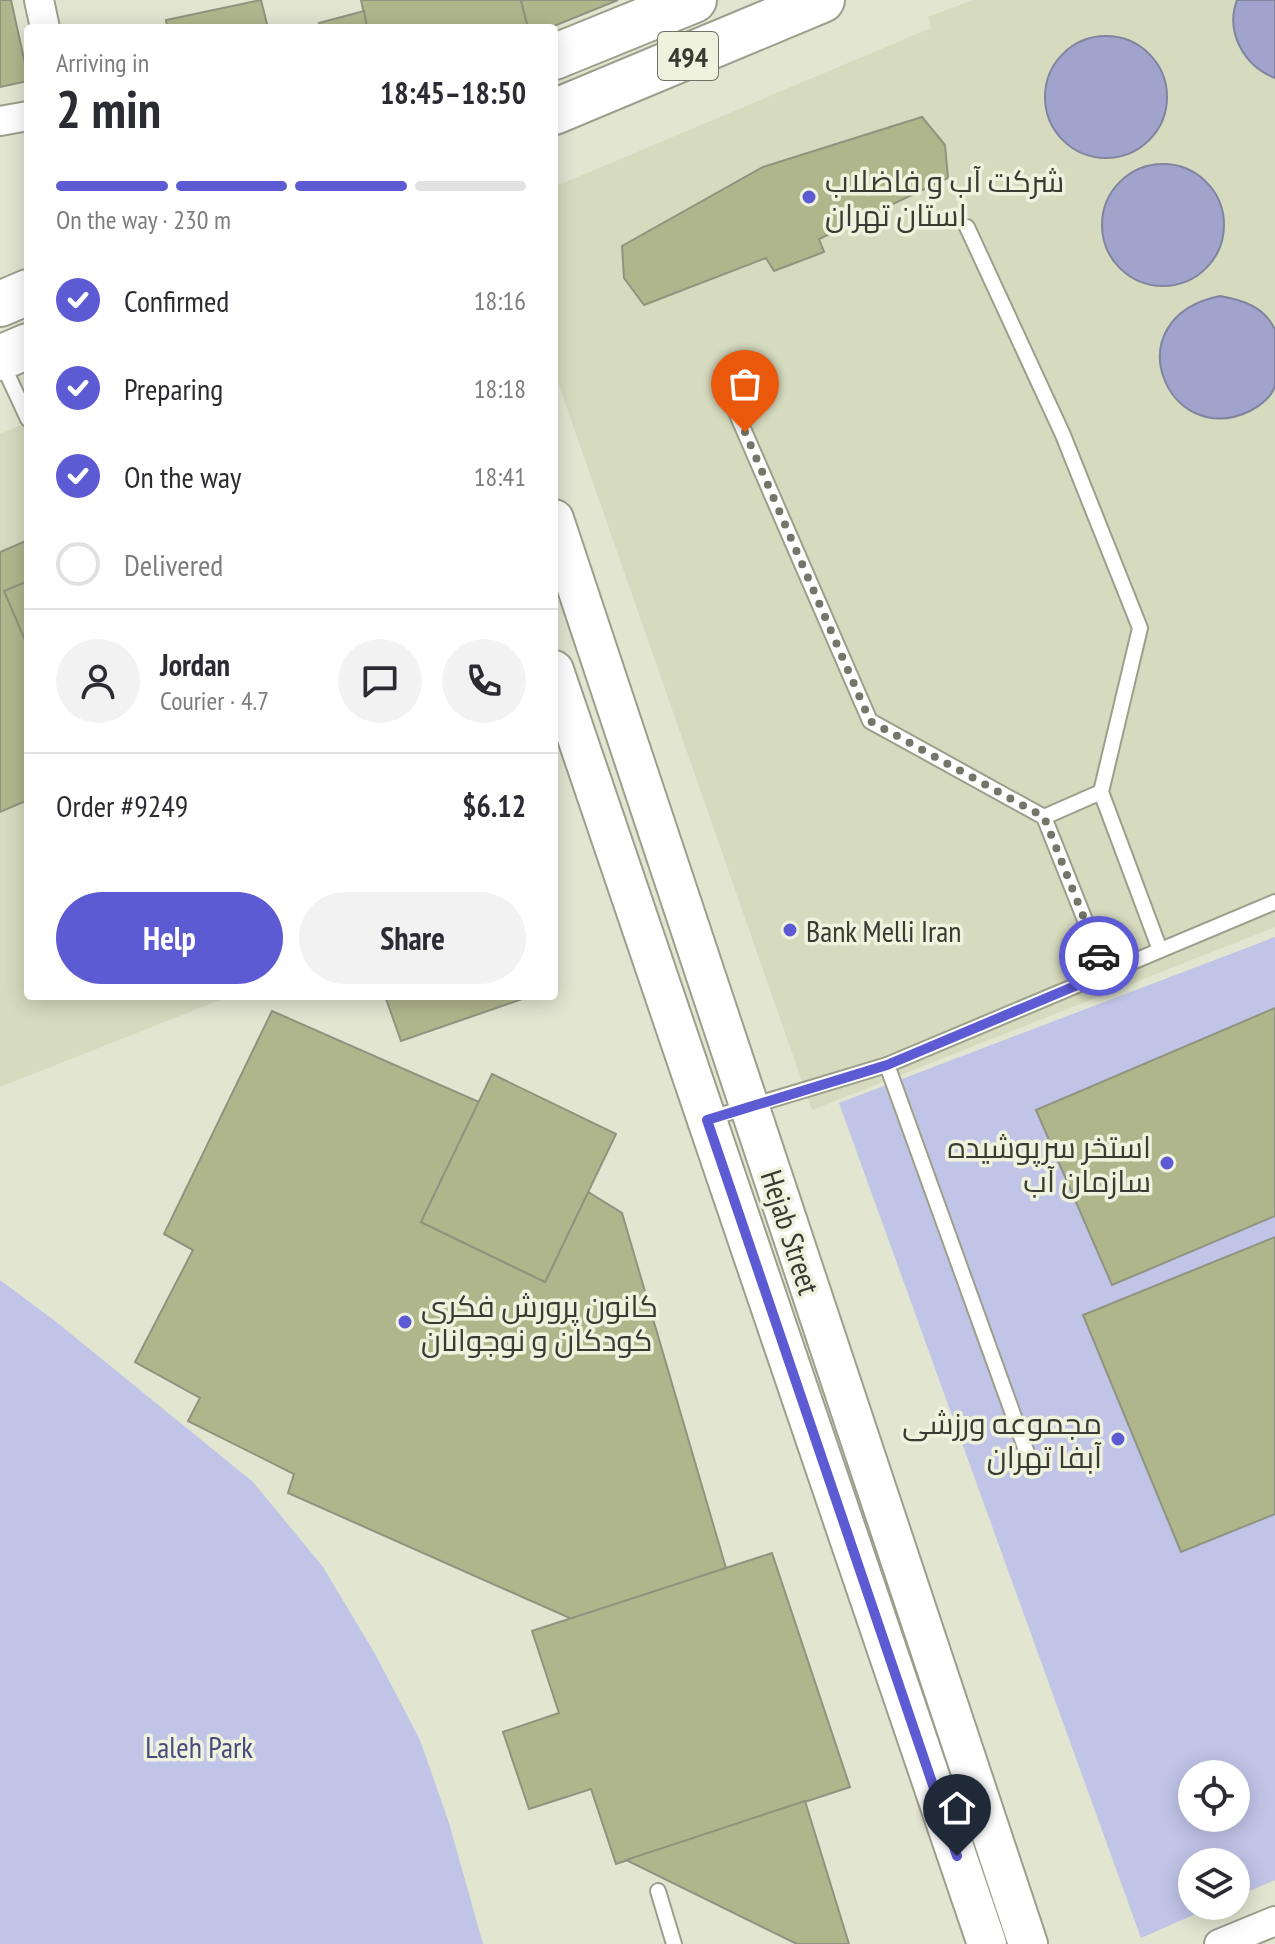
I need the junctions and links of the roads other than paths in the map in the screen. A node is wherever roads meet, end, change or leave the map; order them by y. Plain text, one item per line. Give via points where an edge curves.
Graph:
1 (39, 0) edge
2 (694, 0) edge
3 (822, 0) edge
4 (44, 24) edge
5 (558, 55) edge
6 (558, 110) edge
7 (24, 117) edge
8 (0, 121) edge
9 (967, 227) dead end
10 (24, 294) edge
11 (0, 304) edge
12 (24, 348) edge
13 (0, 358) edge
14 (732, 403) dead end
15 (24, 410) edge
16 (558, 531) edge
17 (558, 682) edge
18 (1101, 792) junction
19 (1044, 817) junction
20 (1275, 902) edge
21 (1160, 950) junction
22 (1106, 973) junction
23 (887, 1065) junction
24 (749, 1105) junction
25 (707, 1120) junction
26 (1031, 1464) dead end
27 (658, 1891) dead end
28 (1275, 1921) edge
29 (674, 1944) edge
30 (987, 1944) edge
31 (1028, 1944) edge
32 (1219, 1944) edge

1 - 4 street
2 - 5 main road, 494
3 - 6 main road, 494
7 - 8 street
9 - 18 lane via 1063,435 1140,628
10 - 11 main road
12 - 13 main road
13 - 15 lane
14 - 19 lane via 870,721
16 - 24 main road, Hejab Street
17 - 25 main road, Hejab Street
18 - 19 lane
18 - 21 lane
19 - 22 lane
20 - 21 lane
21 - 22 lane
22 - 23 lane
23 - 24 lane
23 - 26 lane
24 - 25 lane
24 - 31 main road, Hejab Street
25 - 30 main road, Hejab Street
27 - 29 lane
28 - 32 street

